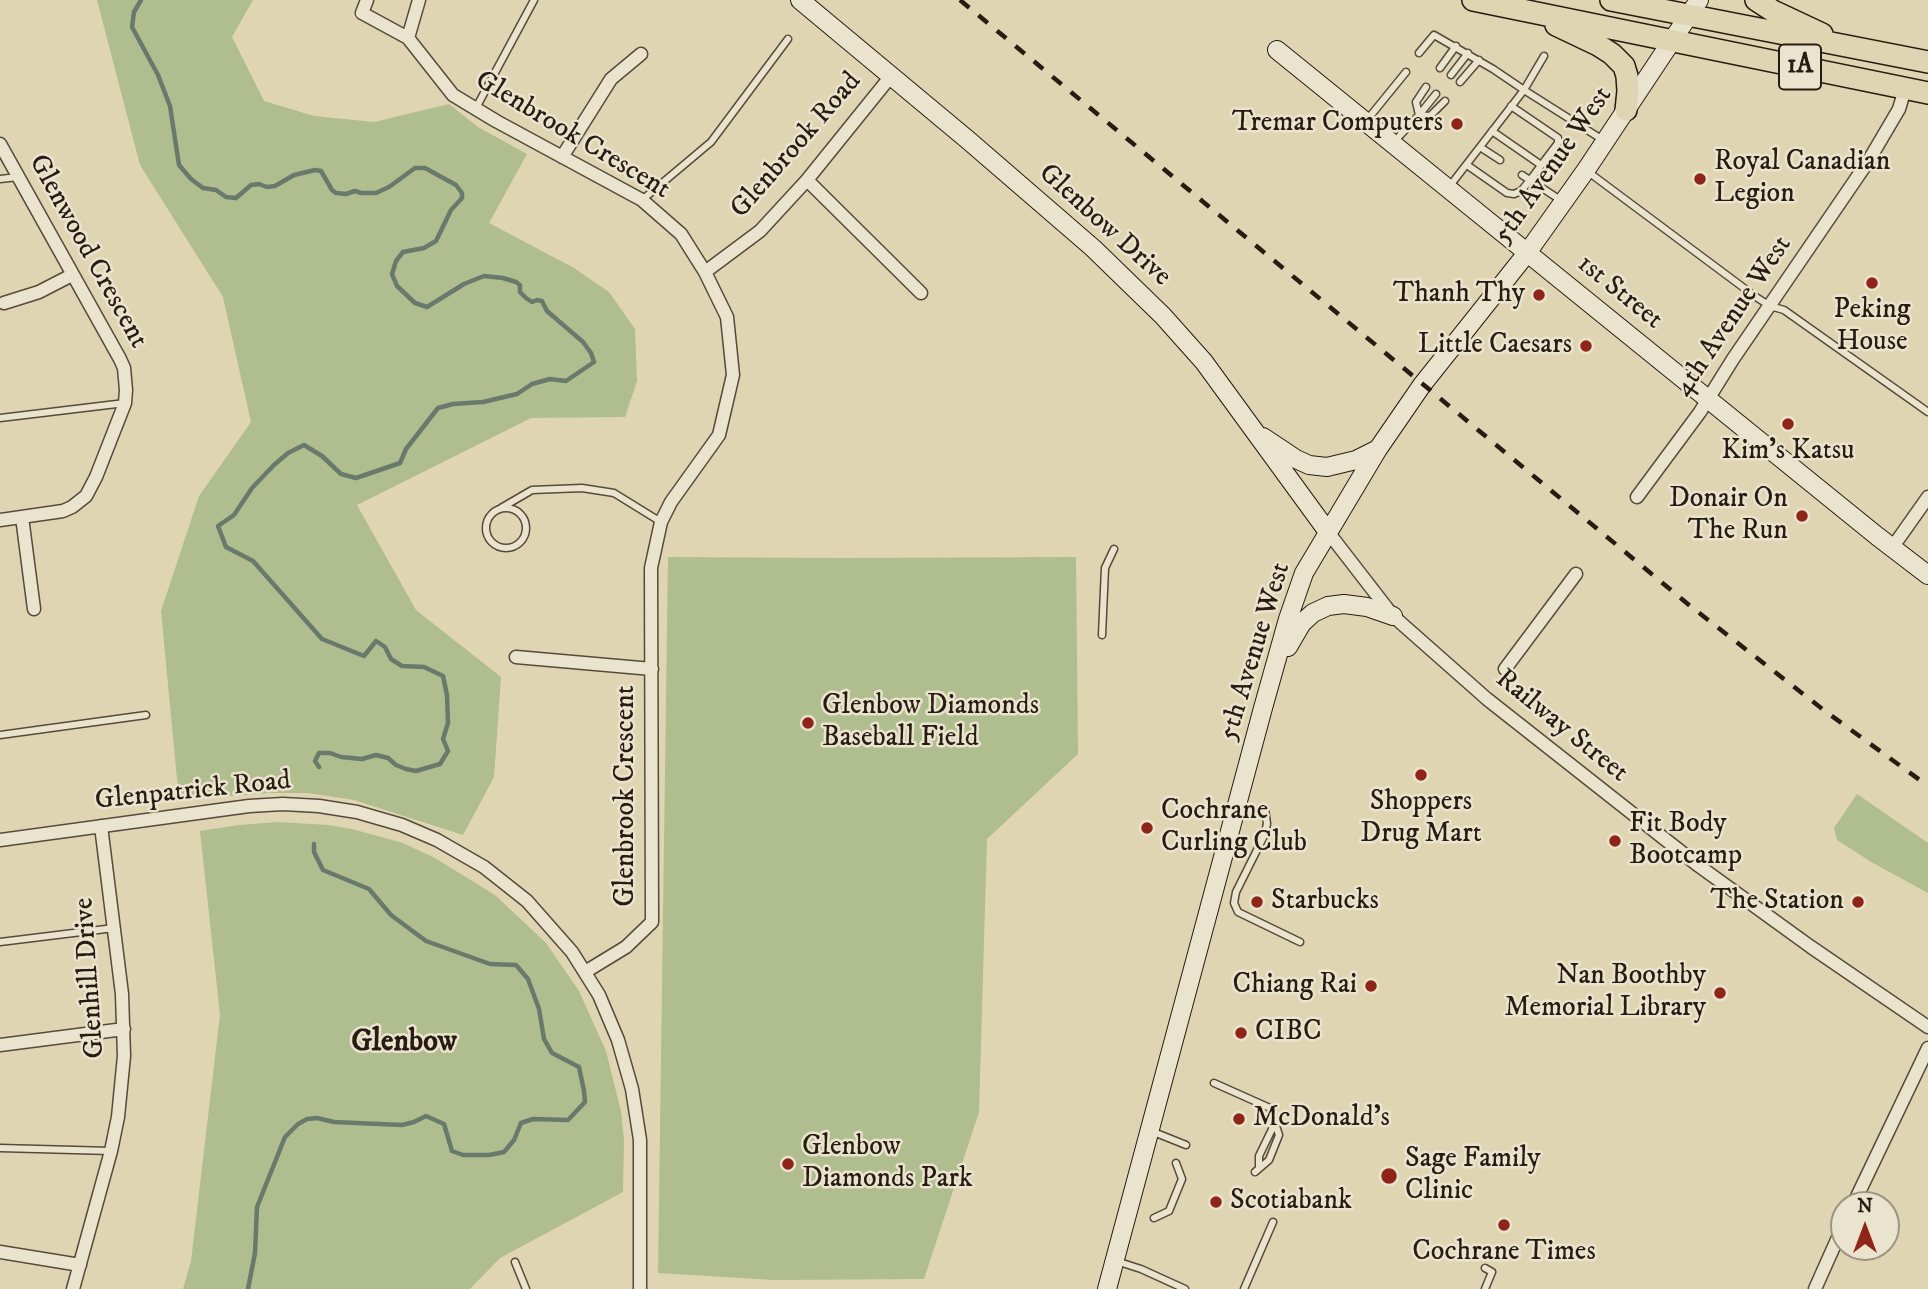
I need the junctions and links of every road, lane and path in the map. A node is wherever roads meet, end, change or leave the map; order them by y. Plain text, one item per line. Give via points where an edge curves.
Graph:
1 (366, 0) edge
2 (419, 0) edge
3 (534, 0) edge
4 (800, 0) edge
5 (1474, 0) edge
6 (1611, 0) edge
7 (1756, 0) edge
8 (1694, 8) edge
9 (1525, 10) junction
10 (408, 38) junction
11 (788, 39) dead end
12 (1672, 40) junction
13 (1457, 46) junction
14 (1853, 48) junction
15 (1277, 50) dead end
16 (1419, 53) dead end
17 (1468, 53) junction
18 (640, 54) dead end
19 (1544, 56) dead end
20 (1479, 60) junction
21 (1928, 62) edge
22 (1440, 68) dead end
23 (1406, 72) dead end
24 (1451, 75) dead end
25 (891, 76) junction
26 (1460, 82) dead end
27 (1426, 87) dead end
28 (1905, 89) junction
29 (1524, 90) junction
30 (1928, 93) edge
31 (1436, 94) dead end
32 (1445, 101) dead end
33 (1511, 106) junction
34 (475, 110) junction
35 (1626, 110) junction
36 (1419, 115) junction
37 (1365, 122) junction
38 (1492, 131) junction
39 (1605, 141) junction
40 (0, 144) edge
41 (1392, 144) junction
42 (1480, 147) junction
43 (562, 157) junction
44 (1500, 160) dead end
45 (1467, 165) junction
46 (1541, 165) junction
47 (1586, 170) junction
48 (1522, 176) dead end
49 (18, 177) junction
50 (0, 179) edge
51 (807, 180) junction
52 (1530, 180) junction
53 (1448, 189) junction
54 (642, 200) junction
55 (1563, 202) junction
56 (1527, 253) junction
57 (705, 272) junction
58 (72, 275) junction
59 (921, 293) dead end
60 (4, 303) dead end
61 (1770, 306) junction
62 (1708, 400) junction
63 (125, 403) junction
64 (1928, 412) edge
65 (0, 418) edge
66 (1254, 430) junction
67 (1378, 449) junction
68 (1637, 496) dead end
69 (1928, 497) edge
70 (500, 508) junction
71 (22, 517) junction
72 (0, 520) edge
73 (661, 522) junction
74 (1328, 532) junction
75 (1892, 548) junction
76 (1114, 549) dead end
77 (1576, 574) dead end
78 (1928, 575) edge
79 (34, 609) dead end
80 (1393, 616) junction
81 (1102, 635) dead end
82 (516, 657) dead end
83 (652, 669) junction
84 (1505, 669) dead end
85 (1272, 682) junction
86 (146, 715) dead end
87 (0, 735) edge
88 (1265, 808) dead end
89 (101, 826) junction
90 (0, 840) edge
91 (114, 928) junction
92 (0, 942) edge
93 (1300, 942) dead end
94 (585, 972) junction
95 (1928, 1027) edge
96 (124, 1029) junction
97 (0, 1045) edge
98 (1928, 1048) edge
99 (1214, 1083) dead end
100 (1149, 1131) junction
101 (1186, 1145) dead end
102 (0, 1148) edge
103 (111, 1151) junction
104 (1176, 1163) dead end
105 (1257, 1169) dead end
106 (1860, 1191) edge
107 (1154, 1218) dead end
108 (1273, 1222) dead end
109 (0, 1252) edge
110 (1830, 1255) edge
111 (1114, 1260) junction
112 (515, 1262) dead end
113 (80, 1265) junction
114 (1485, 1268) dead end
115 (73, 1289) edge
116 (526, 1289) edge
117 (640, 1289) edge
118 (1107, 1289) edge
119 (1185, 1289) edge
120 (1244, 1289) edge
121 (1485, 1289) edge
122 (1815, 1289) edge

1 - 10 street via 362,13
2 - 10 street
3 - 34 lane
4 - 25 street, Glenbow Drive
5 - 9 main road, 1A
6 - 8 main road, 1A
7 - 14 main road
8 - 12 street, 5th Avenue West
8 - 14 main road, 1A
9 - 12 main road, 1A
9 - 35 main road via 1612,54 1628,76
10 - 34 street, Glenbrook Crescent via 453,95
11 - 54 lane via 711,142
12 - 28 main road, 1A
12 - 35 street, 5th Avenue West
13 - 16 lane via 1434,35
13 - 17 lane
13 - 22 lane
14 - 21 main road, 1A
15 - 37 street, 1st Street
17 - 20 lane
17 - 24 lane
18 - 43 street via 611,79
19 - 29 lane
20 - 26 lane
20 - 29 lane
23 - 37 lane
25 - 51 street, Glenbrook Road
25 - 66 street, Glenbow Drive via 1122,275 1204,362
27 - 36 lane via 1416,102
28 - 30 main road, 1A
28 - 61 street, 4th Avenue West via 1899,109 1869,160
29 - 33 lane
29 - 39 lane
31 - 36 lane
32 - 36 lane via 1430,116
33 - 38 lane
33 - 46 lane via 1558,138
34 - 43 street, Glenbrook Crescent
35 - 39 street, 5th Avenue West
36 - 41 lane
37 - 41 street, 1st Street
38 - 42 lane
38 - 46 lane
39 - 47 street, 5th Avenue West
40 - 49 street, Glenwood Crescent
41 - 53 street, 1st Street
42 - 44 lane
42 - 45 lane
43 - 54 street, Glenbrook Crescent
45 - 52 lane via 1507,193 1521,191
45 - 53 lane
46 - 52 lane
47 - 55 street, 5th Avenue West
47 - 61 lane
48 - 52 lane
49 - 50 lane
49 - 58 street, Glenwood Crescent
51 - 57 street, Glenbrook Road via 760,231
51 - 59 street
52 - 55 lane
53 - 56 street, 1st Street
54 - 57 street, Glenbrook Crescent via 681,234
55 - 56 street, 5th Avenue West
56 - 62 street, 1st Street
56 - 67 street, 5th Avenue West via 1422,385
57 - 73 street, Glenbrook Crescent via 727,317 733,375 719,435
58 - 60 street
58 - 63 street, Glenwood Crescent via 124,368
61 - 62 street, 4th Avenue West
61 - 64 lane via 1784,310
62 - 68 street, 4th Avenue West
62 - 75 street, 1st Street
63 - 65 lane
63 - 71 street, Glenwood Crescent via 86,496 63,511
66 - 67 street via 1309,465 1344,464
66 - 74 street, Glenbow Drive
67 - 74 street, 5th Avenue West
69 - 75 street
70 - 70 lane via 489,516 486,535 495,545 508,548 520,543 526,524 514,509
70 - 73 lane via 532,490 582,488 614,493
71 - 72 street, Glenwood Crescent
71 - 79 street
73 - 83 street, Glenbrook Crescent via 651,568
74 - 80 street, Railway Street
74 - 85 street, 5th Avenue West via 1304,573
75 - 78 street, 1st Street
76 - 81 lane via 1105,568
77 - 84 street
80 - 85 street via 1345,604 1313,613 1292,639
80 - 95 street, Railway Street via 1487,699 1616,802 1811,947
82 - 83 street, Glenbrook Crescent
83 - 94 street, Glenbrook Crescent via 652,922 626,947
85 - 100 street, 5th Avenue West
86 - 87 lane
88 - 93 lane via 1264,836 1234,903 1238,912
89 - 90 street, Glenpatrick Road
89 - 91 street, Glenhill Drive
89 - 94 street, Glenpatrick Road via 265,804 319,806 386,820 437,840 500,878 538,912
91 - 92 lane
91 - 96 street, Glenhill Drive
94 - 117 street, Glenpatrick Road via 611,1022 632,1089 640,1140
96 - 97 street
96 - 103 street, Glenhill Drive via 121,1094
98 - 106 street
99 - 105 lane via 1270,1108 1275,1122
100 - 101 lane
100 - 111 street, 5th Avenue West
102 - 103 lane
103 - 113 street, Glenhill Drive
104 - 107 lane via 1182,1179 1169,1211
108 - 120 lane
109 - 113 street
110 - 122 street
111 - 118 street, 5th Avenue West
111 - 119 lane
112 - 116 lane
113 - 115 street, Glenhill Drive
114 - 121 lane via 1492,1272

